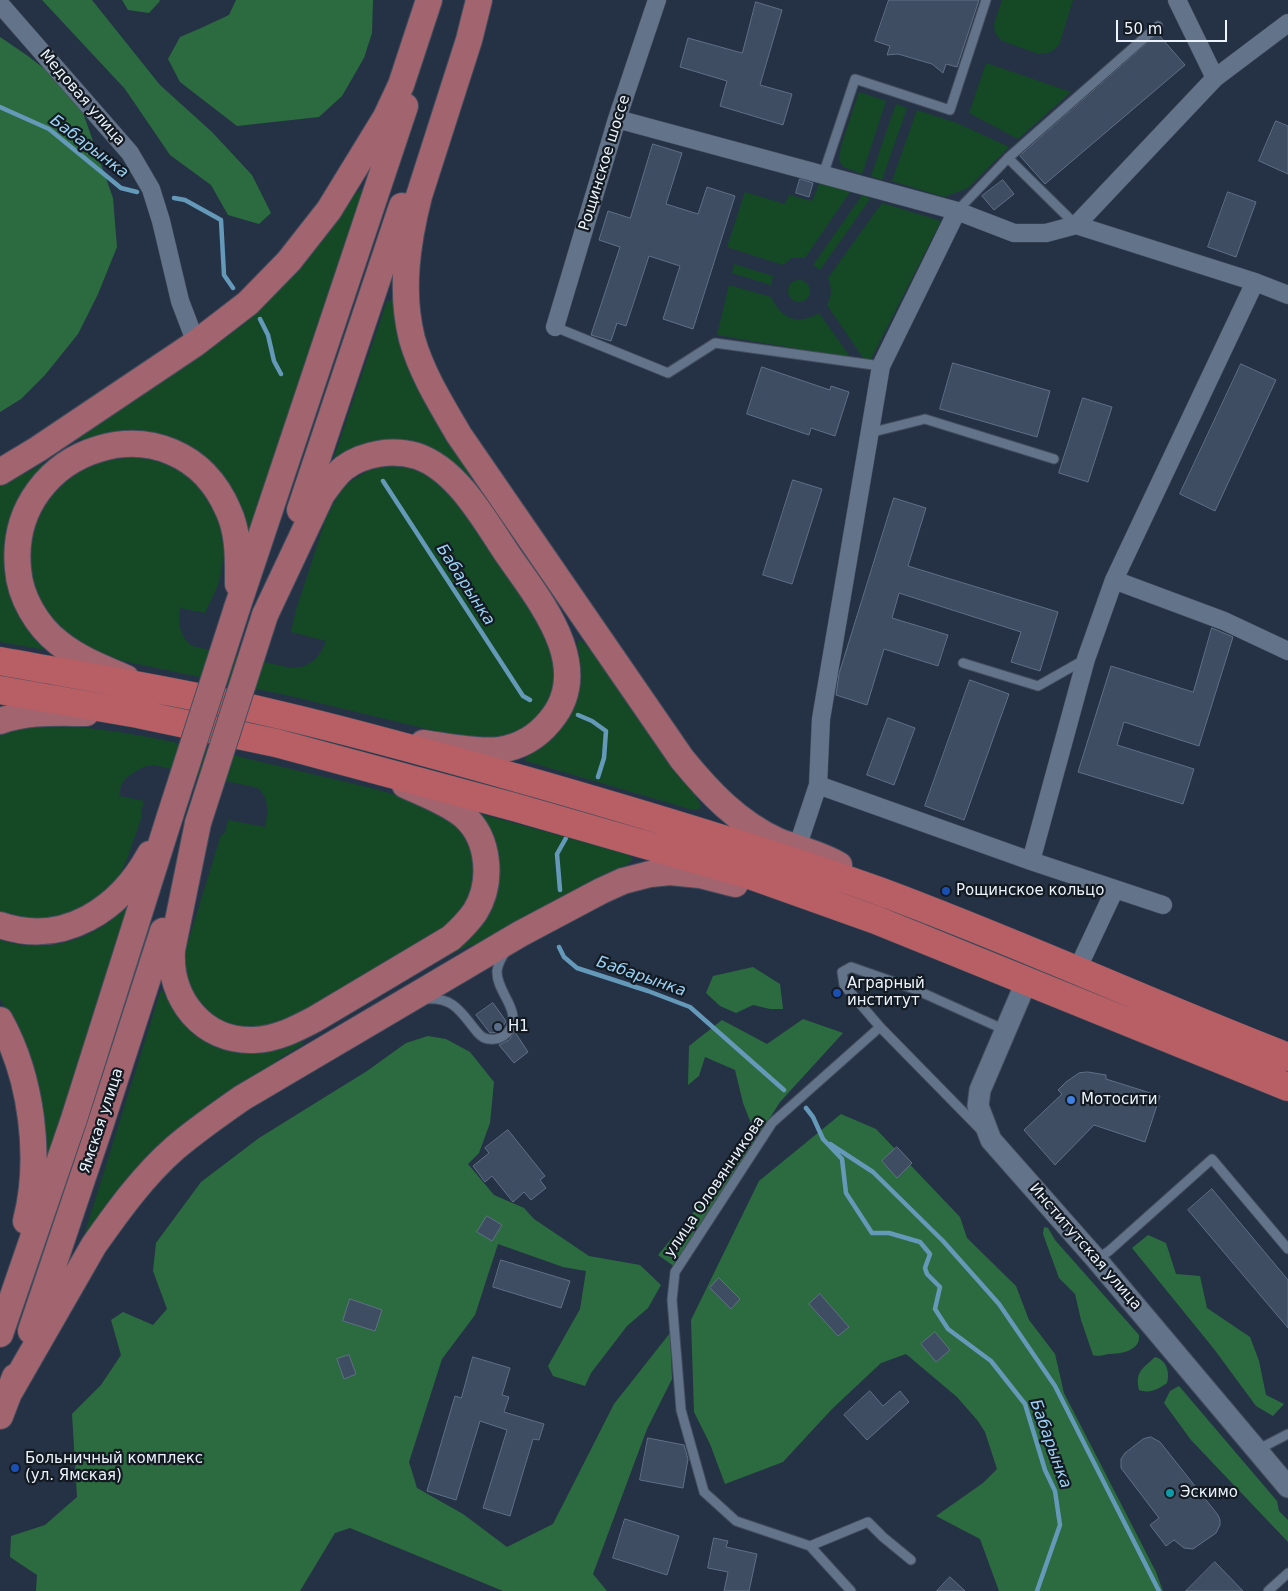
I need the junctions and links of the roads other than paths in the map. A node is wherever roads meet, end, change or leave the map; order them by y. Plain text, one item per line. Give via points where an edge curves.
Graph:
1 (430, 0) edge
2 (440, 0) edge
3 (471, 0) edge
4 (479, 0) edge
5 (657, 0) edge
6 (986, 0) edge
7 (1176, 0) edge
8 (0, 4) edge
9 (1288, 23) edge
10 (1158, 26) dead end
11 (1215, 78) junction
12 (617, 119) junction
13 (1008, 158) junction
14 (823, 175) junction
15 (958, 212) junction
16 (1076, 225) junction
17 (1255, 282) junction
18 (1288, 294) edge
19 (555, 327) joint
20 (196, 343) junction
21 (881, 366) junction
22 (869, 433) junction
23 (1054, 459) dead end
24 (0, 472) edge
25 (1114, 580) junction
26 (237, 608) junction
27 (265, 615) junction
28 (1288, 651) edge
29 (1086, 659) junction
30 (0, 662) edge
31 (963, 663) dead end
32 (145, 687) junction
33 (0, 690) edge
34 (138, 714) junction
35 (0, 721) edge
36 (373, 738) junction
37 (364, 766) junction
38 (818, 785) junction
39 (170, 816) junction
40 (198, 823) junction
41 (797, 848) junction
42 (1031, 860) junction
43 (1115, 889) junction
44 (882, 892) junction
45 (1162, 905) dead end
46 (876, 920) junction
47 (0, 925) edge
48 (520, 934) junction
49 (1077, 970) junction
50 (1027, 980) junction
51 (411, 1000) junction
52 (0, 1020) edge
53 (880, 1027) junction
54 (1005, 1030) junction
55 (1288, 1057) edge
56 (1288, 1087) edge
57 (991, 1140) junction
58 (1288, 1249) edge
59 (1096, 1260) junction
60 (0, 1318) edge
61 (0, 1334) edge
62 (4, 1405) edge
63 (1288, 1434) edge
64 (1257, 1450) junction
65 (1288, 1487) edge
66 (810, 1546) junction
67 (910, 1560) dead end
68 (1288, 1573) edge
69 (851, 1591) edge
70 (1268, 1591) edge

1 - 20 main road via 401,85 386,117 329,210 289,261 248,303
2 - 26 main road
3 - 27 main road
4 - 41 main road via 470,40 413,221 407,254 407,309 412,339 435,394 459,435 682,759 705,787 739,818
5 - 12 street, Рощинское шоссе
6 - 14 lane via 950,110 855,79
7 - 11 street
8 - 20 street, Медовая улица via 130,153 147,182 161,221 180,301
9 - 11 street
10 - 13 lane
11 - 16 street
12 - 14 street
12 - 19 street, Рощинское шоссе
13 - 15 lane
13 - 16 lane
14 - 15 street
15 - 16 street via 1014,233 1046,233
15 - 21 street
16 - 17 street
17 - 18 street
17 - 25 street
19 - 21 lane via 668,373 715,343
20 - 24 main road
21 - 22 street
22 - 23 lane via 925,419
22 - 38 street via 821,719
25 - 28 street via 1224,621
25 - 29 street
26 - 32 main road via 238,554 233,523 221,496 202,472 164,449 133,443 102,447 66,463 34,498 22,526 17,559 22,589 39,622 58,643 81,658
26 - 39 main road, bridge
27 - 36 main road via 322,494 344,468 373,455 399,453 432,463 456,483 474,504 547,611 558,633 567,664 564,695 559,708 543,729 510,748 483,750
27 - 40 main road, bridge
29 - 31 lane via 1038,686
29 - 42 street
30 - 32 highway
32 - 36 highway
33 - 34 highway
34 - 35 main road via 37,713
34 - 37 highway via 276,743
36 - 44 highway via 672,822
37 - 40 main road via 448,806 472,824 487,867 482,898 465,925 451,938 316,1019 279,1036 240,1040 215,1032 204,1026 185,1004 173,979 172,950
37 - 46 highway via 747,874
38 - 41 street
38 - 42 street
39 - 47 main road via 143,866 123,892 102,911 74,926 47,932 13,930
39 - 61 main road via 74,1119
40 - 62 main road, Ямская улица via 48,1283
41 - 44 main road via 836,863
42 - 43 street
43 - 45 street
43 - 49 street
44 - 49 highway
46 - 48 main road via 826,914 727,881 670,872 623,881
46 - 50 highway
48 - 51 main road
48 - 51 lane via 504,954 497,970 514,1019 510,1030 498,1039 481,1037 454,1005 445,1000
49 - 55 highway
50 - 54 street, Институтская улица
50 - 56 highway
51 - 62 main road via 242,1098 173,1150 133,1193 94,1245
52 - 60 main road via 23,1081 34,1149 28,1212
53 - 54 lane via 844,985 842,972 851,967 914,988
53 - 57 lane
53 - 66 lane, улица Оловянникова via 772,1123 675,1272 672,1300 681,1410 704,1492 736,1521
54 - 57 street, Институтская улица via 980,1090 978,1106
57 - 59 street, Институтская улица
58 - 59 lane via 1212,1159
59 - 64 street, Институтская улица
63 - 64 lane
64 - 65 street, Институтская улица
66 - 67 lane via 868,1522
66 - 69 lane, улица Оловянникова
68 - 70 lane

